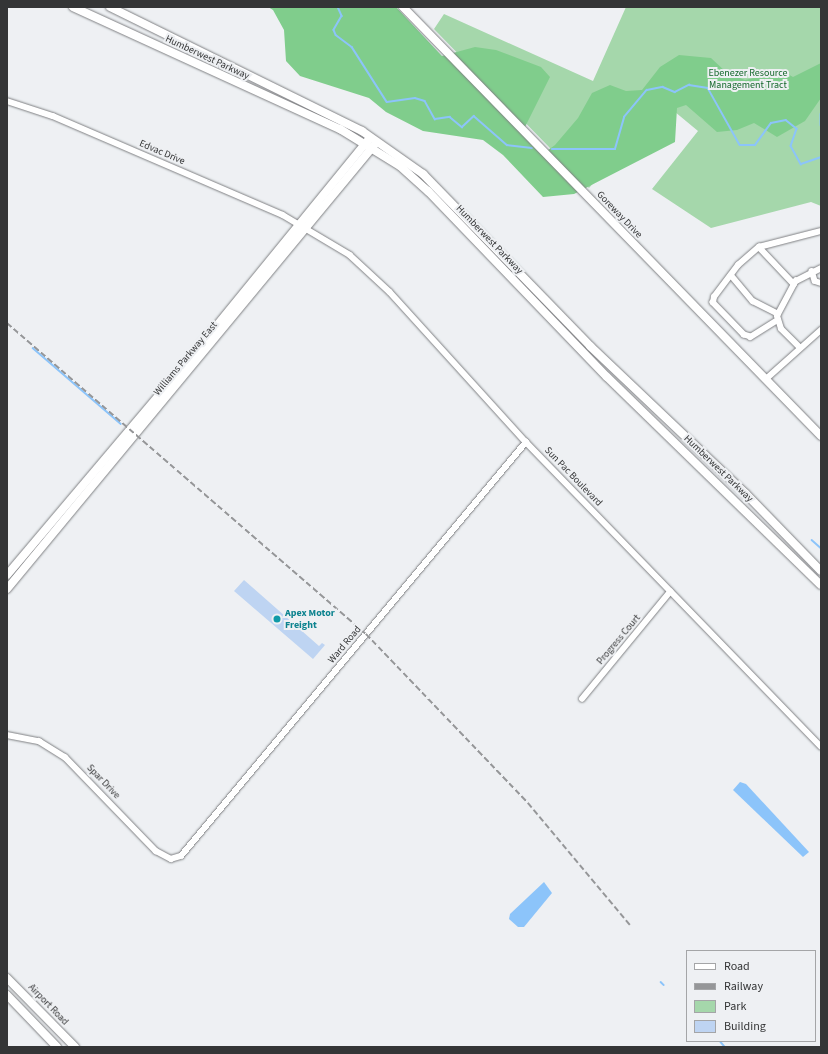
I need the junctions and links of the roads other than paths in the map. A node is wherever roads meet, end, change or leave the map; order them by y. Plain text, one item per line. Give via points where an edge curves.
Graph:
1 (73, 7) edge
2 (110, 7) edge
3 (402, 7) edge
4 (7, 101) edge
5 (371, 142) junction
6 (298, 224) junction
7 (306, 228) junction
8 (821, 231) edge
9 (759, 247) junction
10 (821, 268) edge
11 (812, 271) junction
12 (731, 275) junction
13 (821, 283) edge
14 (794, 284) junction
15 (778, 314) junction
16 (777, 321) junction
17 (821, 330) edge
18 (799, 348) junction
19 (766, 379) junction
20 (821, 436) edge
21 (526, 442) junction
22 (821, 571) edge
23 (7, 575) edge
24 (821, 585) edge
25 (7, 589) edge
26 (670, 592) junction
27 (582, 699) dead end
28 (7, 735) edge
29 (821, 746) edge
30 (176, 859) joint
31 (7, 978) edge
32 (7, 995) edge
33 (57, 1047) edge
34 (75, 1047) edge

1 - 5 main road, Humberwest Parkway
2 - 5 main road, Humberwest Parkway
3 - 19 main road, Goreway Drive
4 - 6 street, Edvac Drive via 53,116
5 - 6 main road, Williams Parkway East
5 - 7 main road, Williams Parkway East
5 - 22 main road, Humberwest Parkway via 423,174 590,346 746,494
5 - 24 main road, Humberwest Parkway via 428,191 607,377
6 - 7 street, Edvac Drive
6 - 23 main road, Williams Parkway East
7 - 21 street, Sun Pac Boulevard via 350,255 388,290
7 - 25 main road, Williams Parkway East
8 - 9 street
9 - 12 street via 751,251
9 - 14 street
10 - 11 street
11 - 13 street via 815,281
11 - 14 street
12 - 15 street via 754,301
12 - 16 street via 713,303 744,335 751,337
14 - 15 street
15 - 16 street
16 - 18 street
17 - 18 street
18 - 19 street
19 - 20 main road, Goreway Drive
21 - 26 street, Sun Pac Boulevard
21 - 30 street, Ward Road
26 - 27 street, Progress Court
26 - 29 street, Sun Pac Boulevard
28 - 30 street, Spar Drive via 39,741 66,757 156,851 165,857
31 - 34 main road, Airport Road
32 - 33 main road

